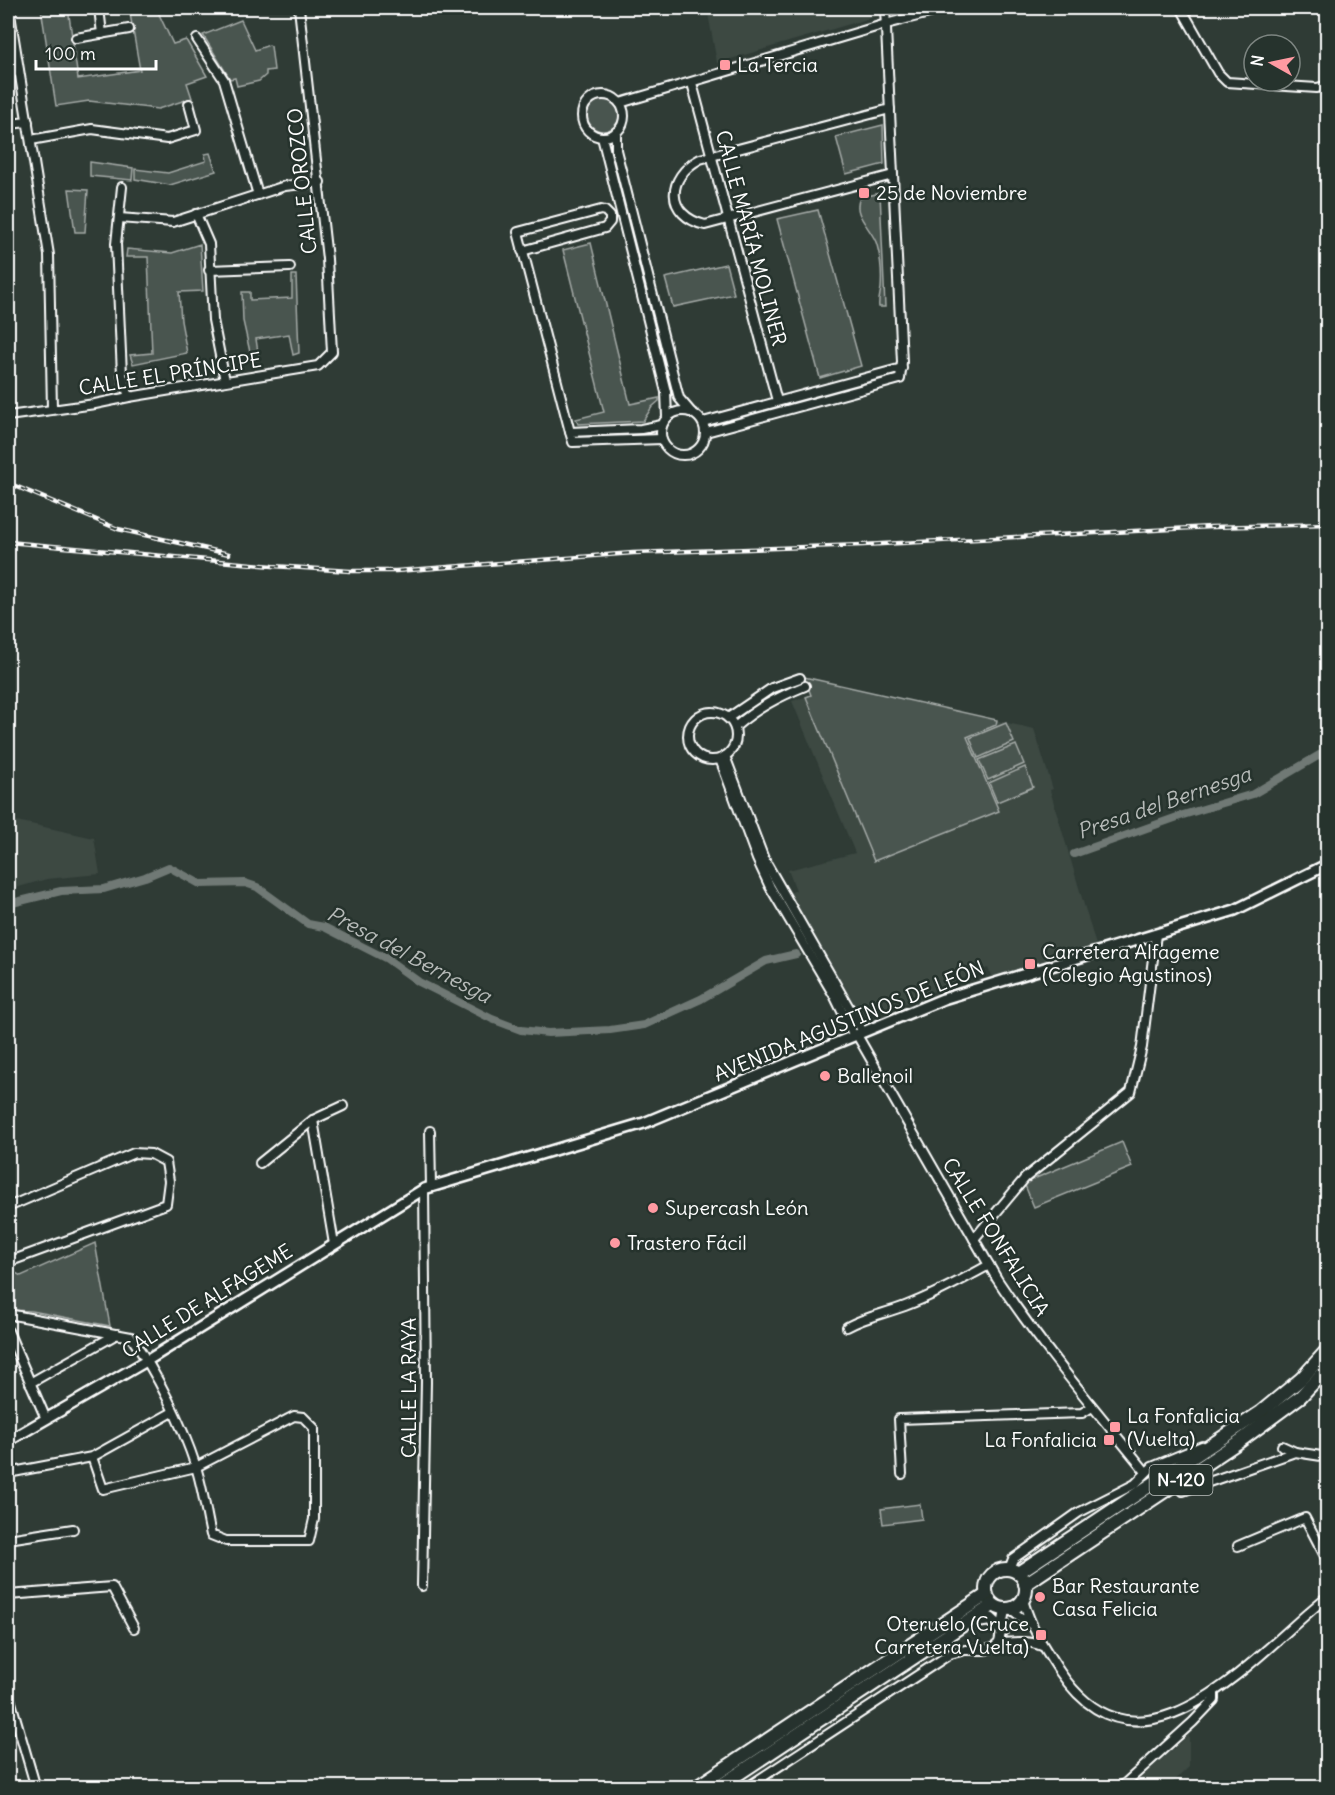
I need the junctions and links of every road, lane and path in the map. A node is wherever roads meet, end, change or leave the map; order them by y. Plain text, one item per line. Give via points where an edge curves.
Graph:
1 (9, 8) edge
2 (99, 8) edge
3 (299, 8) edge
4 (885, 8) edge
5 (949, 8) edge
6 (1181, 8) edge
7 (886, 24) junction
8 (129, 29) dead end
9 (102, 34) junction
10 (76, 38) dead end
11 (197, 39) dead end
12 (19, 71) junction
13 (8, 73) edge
14 (692, 83) junction
15 (1328, 85) edge
16 (620, 103) junction
17 (189, 104) dead end
18 (890, 109) junction
19 (28, 122) junction
20 (9, 124) edge
21 (616, 132) junction
22 (602, 137) junction
23 (30, 140) junction
24 (712, 156) junction
25 (893, 175) junction
26 (320, 182) junction
27 (122, 187) dead end
28 (258, 195) junction
29 (196, 214) junction
30 (119, 218) junction
31 (729, 219) junction
32 (522, 250) junction
33 (290, 267) dead end
34 (209, 270) junction
35 (332, 352) joint
36 (902, 368) junction
37 (225, 381) junction
38 (129, 397) junction
39 (777, 401) junction
40 (52, 409) junction
41 (691, 412) junction
42 (8, 415) edge
43 (665, 421) junction
44 (703, 422) junction
45 (570, 432) junction
46 (706, 432) junction
47 (662, 439) junction
48 (800, 678) dead end
49 (805, 687) dead end
50 (728, 718) junction
51 (735, 727) junction
52 (722, 758) junction
53 (1325, 866) edge
54 (1156, 934) junction
55 (858, 1034) junction
56 (343, 1106) dead end
57 (313, 1120) junction
58 (429, 1131) dead end
59 (260, 1162) dead end
60 (427, 1188) junction
61 (8, 1207) edge
62 (974, 1239) junction
63 (334, 1244) junction
64 (8, 1262) edge
65 (989, 1265) junction
66 (8, 1314) edge
67 (847, 1327) dead end
68 (8, 1331) edge
69 (117, 1334) junction
70 (1328, 1349) edge
71 (148, 1360) junction
72 (1328, 1367) edge
73 (30, 1383) junction
74 (1092, 1407) junction
75 (173, 1412) junction
76 (46, 1419) junction
77 (1229, 1435) junction
78 (8, 1441) edge
79 (1282, 1446) dead end
80 (1295, 1452) junction
81 (92, 1457) junction
82 (1328, 1457) edge
83 (196, 1467) junction
84 (1146, 1472) junction
85 (8, 1473) edge
86 (902, 1474) dead end
87 (1183, 1491) dead end
88 (73, 1529) dead end
89 (8, 1539) edge
90 (1238, 1546) dead end
91 (1328, 1562) edge
92 (1018, 1575) junction
93 (423, 1587) dead end
94 (8, 1595) edge
95 (1328, 1596) edge
96 (1023, 1600) junction
97 (998, 1605) junction
98 (964, 1624) junction
99 (1030, 1624) junction
100 (134, 1628) dead end
101 (1002, 1630) junction
102 (999, 1643) junction
103 (1043, 1647) junction
104 (8, 1692) edge
105 (1214, 1692) junction
106 (36, 1788) edge
107 (695, 1788) edge
108 (717, 1788) edge
109 (746, 1788) edge
110 (1120, 1788) edge

1 - 12 street
2 - 9 street
3 - 26 street, CALLE OROZCO
4 - 7 street
5 - 7 street
6 - 15 street via 1227,82 1317,88
7 - 14 street
7 - 18 street
8 - 9 street
9 - 10 street
11 - 28 street via 226,85
12 - 13 street
12 - 19 street
14 - 16 street
14 - 24 street, CALLE MARÍA MOLINER
16 - 21 street via 624,118
16 - 22 street via 599,94 584,105 581,117 586,129
17 - 23 street via 195,130 167,139 92,129
18 - 24 street
18 - 25 street
19 - 20 street
19 - 23 street
21 - 22 street
21 - 41 street via 616,150 679,398
22 - 43 street via 666,392
23 - 40 street via 49,255
24 - 31 street, CALLE MARÍA MOLINER
24 - 31 street via 681,172 674,192 677,204 684,215 705,225
25 - 31 street
25 - 36 street
26 - 28 street via 285,186
26 - 35 street, CALLE OROZCO
27 - 30 street
28 - 29 street
29 - 30 street via 173,222
29 - 34 street via 209,244
30 - 38 street via 116,244 122,374
31 - 39 street, CALLE MARÍA MOLINER
32 - 32 street via 605,228 610,216 601,210 518,232
32 - 45 street
33 - 34 street
34 - 37 street via 213,320
35 - 37 street, CALLE EL PRÍNCIPE via 318,366
36 - 39 street
36 - 46 street via 900,379
37 - 38 street, CALLE EL PRÍNCIPE
38 - 40 street, CALLE EL PRÍNCIPE
39 - 44 street
40 - 42 street, CALLE EL PRÍNCIPE
41 - 43 street via 679,411
41 - 44 street
43 - 45 street via 641,429
43 - 47 street
44 - 46 street
45 - 47 street via 573,442
46 - 47 street via 697,451 683,456 669,451
48 - 50 street via 772,688
49 - 51 street via 776,697
50 - 51 street
50 - 52 street via 709,711 692,722 688,731 692,750 700,757
51 - 52 street via 733,748
52 - 55 street, CALLE FONFALICIA via 764,859
53 - 54 street, AVENIDA AGUSTINOS DE LEÓN via 1235,910
54 - 55 street, AVENIDA AGUSTINOS DE LEÓN via 960,993
54 - 62 street via 1142,1047 1131,1092 1025,1178
55 - 60 street, AVENIDA AGUSTINOS DE LEÓN via 644,1124
55 - 62 street, CALLE FONFALICIA
56 - 57 street
57 - 59 street
57 - 63 street
58 - 60 street, CALLE LA RAYA
60 - 63 street, CALLE DE ALFAGEME
60 - 93 street, CALLE LA RAYA
61 - 64 street via 134,1153 151,1154 166,1162 166,1204
62 - 65 street, CALLE FONFALICIA
63 - 71 street, CALLE DE ALFAGEME
65 - 67 street via 939,1292
65 - 74 street, CALLE FONFALICIA via 1013,1304
66 - 69 street
68 - 73 street
69 - 71 street via 131,1337
69 - 73 street
70 - 77 highway, N-120 via 1290,1389
71 - 75 street
71 - 76 street, CALLE DE ALFAGEME
72 - 92 highway, N-120 via 1301,1396 1240,1441
73 - 76 street
74 - 84 street, CALLE FONFALICIA
74 - 86 street via 1082,1413 899,1419
75 - 81 street
75 - 83 street
76 - 78 street, CALLE DE ALFAGEME
77 - 84 street
77 - 92 highway, N-120
79 - 80 street
80 - 82 street
80 - 87 street
81 - 83 street via 103,1489
81 - 85 street
83 - 83 street via 294,1416 303,1418 314,1428 314,1519 309,1541 226,1542 211,1536
84 - 92 street via 1135,1484 1066,1520 1013,1559
88 - 89 street
90 - 91 street via 1305,1518
92 - 96 highway via 1026,1592
92 - 97 highway, N-120 via 1000,1569 991,1575 986,1584
94 - 100 street via 112,1587
95 - 105 street
96 - 97 highway via 1017,1606
96 - 99 street
97 - 98 highway
97 - 99 street
97 - 101 street
97 - 107 highway
98 - 101 highway via 990,1619
98 - 108 highway
99 - 103 street
101 - 102 street
102 - 103 street via 1034,1642
102 - 109 street via 985,1650 950,1654
103 - 105 street via 1075,1693 1095,1710 1118,1719 1140,1722 1168,1718
104 - 106 street
105 - 110 street via 1214,1700 1201,1715

